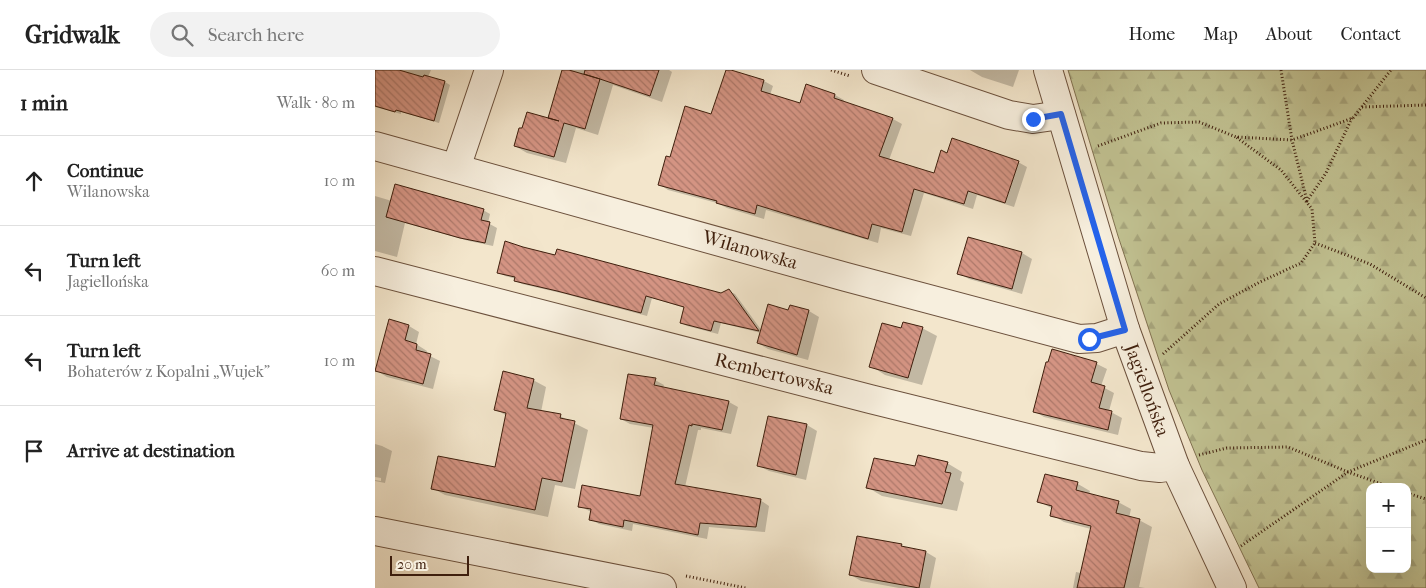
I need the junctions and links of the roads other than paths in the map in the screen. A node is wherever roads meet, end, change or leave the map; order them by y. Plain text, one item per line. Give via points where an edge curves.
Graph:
1 (489, 70) edge
2 (875, 70) edge
3 (1048, 70) edge
4 (1061, 114) junction
5 (375, 146) edge
6 (456, 168) junction
7 (375, 271) edge
8 (1125, 330) junction
9 (1183, 461) junction
10 (375, 531) edge
11 (662, 588) edge
12 (1232, 588) edge

1 - 6 street
2 - 4 street via 1016,117 1033,119
3 - 4 street, Jagiellońska
4 - 8 street, Jagiellońska
5 - 6 street, Wilanowska
6 - 8 street, Wilanowska via 846,278 1079,339
7 - 9 street, Rembertowska via 1141,466 1161,468
8 - 9 street, Jagiellońska
9 - 12 street, Jagiellońska
10 - 11 street

